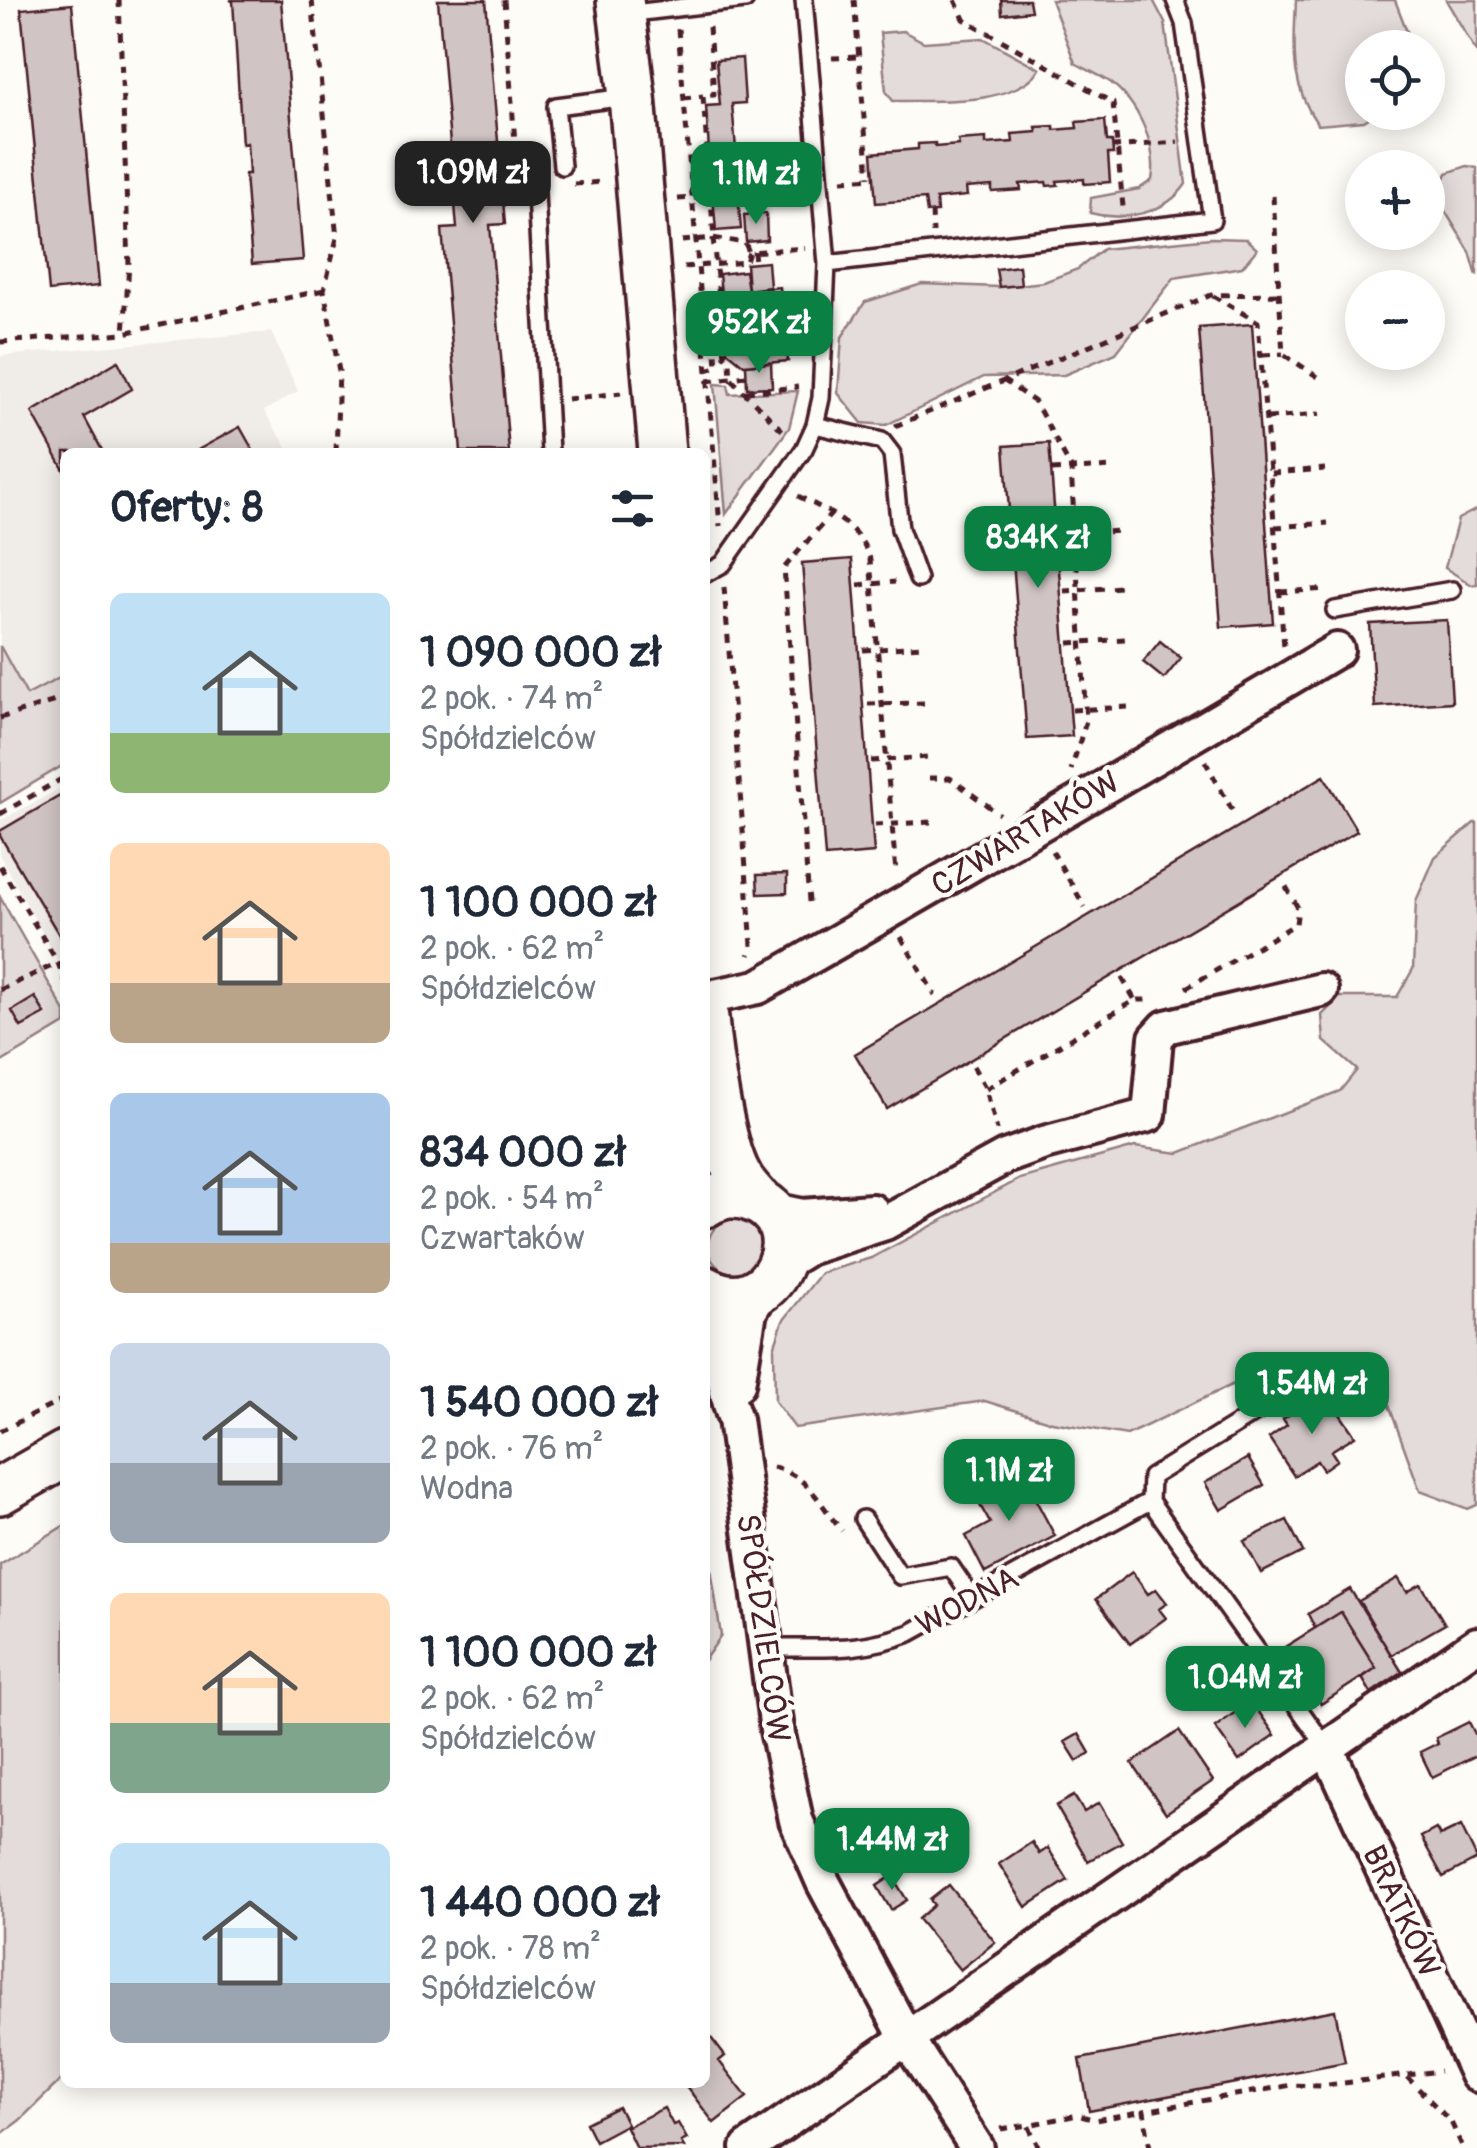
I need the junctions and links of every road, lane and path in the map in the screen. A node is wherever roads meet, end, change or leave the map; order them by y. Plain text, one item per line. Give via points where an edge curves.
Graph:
1 (119, 0) edge
2 (312, 0) edge
3 (745, 0) edge
4 (804, 0) edge
5 (854, 0) edge
6 (955, 0) edge
7 (1175, 0) edge
8 (621, 7) edge
9 (709, 24) dead end
10 (678, 26) dead end
11 (859, 57) junction
12 (828, 58) dead end
13 (632, 96) junction
14 (703, 96) junction
15 (684, 98) junction
16 (1186, 142) dead end
17 (1116, 147) junction
18 (562, 166) dead end
19 (841, 180) dead end
20 (536, 194) dead end
21 (1273, 196) dead end
22 (711, 197) junction
23 (692, 198) junction
24 (932, 212) dead end
25 (1124, 218) dead end
26 (934, 236) dead end
27 (714, 238) junction
28 (695, 240) junction
29 (812, 248) dead end
30 (751, 252) junction
31 (755, 263) dead end
32 (716, 264) junction
33 (827, 264) junction
34 (697, 266) junction
35 (324, 290) junction
36 (1280, 294) junction
37 (1211, 295) junction
38 (700, 303) junction
39 (722, 313) junction
40 (712, 314) junction
41 (702, 328) junction
42 (722, 330) junction
43 (124, 332) junction
44 (0, 342) edge
45 (1263, 354) junction
46 (1284, 354) junction
47 (706, 370) junction
48 (746, 376) dead end
49 (1318, 377) dead end
50 (731, 379) junction
51 (1002, 380) junction
52 (707, 381) junction
53 (804, 387) dead end
54 (629, 392) dead end
55 (746, 392) junction
56 (547, 401) junction
57 (1320, 414) dead end
58 (1268, 418) junction
59 (815, 425) junction
60 (788, 436) dead end
61 (868, 438) junction
62 (336, 448) edge
63 (550, 448) edge
64 (662, 448) edge
65 (715, 463) junction
66 (710, 464) edge
67 (1114, 467) dead end
68 (1072, 468) junction
69 (1325, 469) dead end
70 (1052, 470) dead end
71 (1272, 472) junction
72 (796, 495) dead end
73 (832, 514) junction
74 (719, 517) dead end
75 (1328, 523) dead end
76 (1275, 527) junction
77 (1118, 531) dead end
78 (1060, 534) dead end
79 (1075, 534) junction
80 (710, 571) edge
81 (918, 579) joint
82 (873, 584) junction
83 (858, 585) dead end
84 (1121, 587) dead end
85 (1333, 588) dead end
86 (1064, 590) dead end
87 (1078, 590) junction
88 (1452, 590) dead end
89 (1280, 592) junction
90 (1335, 610) dead end
91 (1124, 640) dead end
92 (1081, 642) junction
93 (1069, 644) dead end
94 (922, 646) dead end
95 (878, 649) junction
96 (863, 650) dead end
97 (1338, 650) dead end
98 (1286, 680) junction
99 (60, 700) edge
100 (925, 702) dead end
101 (868, 704) dead end
102 (882, 704) junction
103 (1129, 706) dead end
104 (1085, 709) junction
105 (1072, 710) dead end
106 (0, 718) edge
107 (1191, 737) junction
108 (928, 758) dead end
109 (887, 760) junction
110 (871, 761) dead end
111 (929, 778) dead end
112 (60, 780) edge
113 (0, 814) edge
114 (1236, 817) dead end
115 (931, 822) dead end
116 (892, 824) junction
117 (1042, 824) junction
118 (875, 825) dead end
119 (0, 866) edge
120 (809, 902) dead end
121 (1085, 907) dead end
122 (893, 910) junction
123 (58, 963) junction
124 (60, 968) edge
125 (1122, 978) dead end
126 (0, 990) edge
127 (1320, 990) dead end
128 (935, 995) dead end
129 (710, 997) edge
130 (1135, 1000) dead end
131 (710, 1063) edge
132 (973, 1066) dead end
133 (1005, 1157) junction
134 (710, 1202) edge
135 (764, 1205) junction
136 (911, 1207) junction
137 (773, 1275) junction
138 (710, 1291) edge
139 (710, 1298) edge
140 (1278, 1398) dead end
141 (60, 1401) edge
142 (735, 1418) junction
143 (0, 1431) edge
144 (60, 1457) edge
145 (765, 1465) dead end
146 (0, 1491) edge
147 (1150, 1502) junction
148 (863, 1519) joint
149 (972, 1598) junction
150 (1477, 1644) edge
151 (766, 1648) junction
152 (1326, 1748) junction
153 (907, 2040) junction
154 (1475, 2070) edge
155 (1407, 2077) junction
156 (1144, 2111) junction
157 (1028, 2124) junction
158 (985, 2140) edge
159 (748, 2148) edge
160 (1039, 2148) edge
161 (1150, 2148) edge
162 (1463, 2148) edge

1 - 43 path via 129,264
2 - 35 path via 337,238
3 - 8 lane
4 - 33 lane
5 - 11 path
6 - 17 path via 964,19 1113,103
7 - 33 lane via 1184,23 1212,220
8 - 13 street
9 - 14 path via 716,95
10 - 15 path
11 - 12 path
11 - 19 path via 872,178
13 - 18 lane via 556,106
13 - 64 street
14 - 15 path
14 - 22 path
15 - 23 path
16 - 17 path
17 - 25 path
20 - 56 lane
21 - 36 path
22 - 23 path
22 - 27 path
23 - 28 path
24 - 26 path
27 - 28 path
27 - 30 path via 745,243
27 - 32 path
28 - 34 path
29 - 30 path
30 - 31 path
30 - 32 path via 746,262
32 - 34 path
32 - 39 path
33 - 59 lane
34 - 38 path
35 - 43 path
35 - 62 path via 339,372
36 - 37 path
36 - 46 path
37 - 45 path via 1258,322
37 - 51 path
38 - 40 path via 711,302
38 - 41 path
39 - 40 path
39 - 42 path
40 - 41 path via 714,327
41 - 47 path
42 - 47 path via 715,338 717,367
42 - 50 path
43 - 44 path
45 - 46 path
45 - 58 path
46 - 49 path
47 - 52 path
48 - 50 path
50 - 52 path
50 - 55 path
51 - 61 path
51 - 68 path via 1035,402
52 - 65 path
53 - 55 path
54 - 56 path
55 - 60 path
56 - 63 lane
57 - 58 path
58 - 71 path
59 - 61 lane
59 - 80 lane via 723,564
61 - 81 lane via 892,454 900,529
65 - 66 path
65 - 74 path
67 - 68 path
68 - 70 path
68 - 79 path
69 - 71 path
71 - 76 path
72 - 73 path
73 - 82 path via 865,544
73 - 120 path via 784,568
75 - 76 path
76 - 89 path
77 - 79 path
78 - 79 path
79 - 87 path
81 - 82 path
82 - 83 path
82 - 95 path
84 - 87 path
85 - 89 path
86 - 87 path
87 - 92 path
88 - 90 lane
89 - 98 path
91 - 92 path
92 - 93 path
92 - 104 path
94 - 95 path
95 - 96 path
95 - 102 path
97 - 98 street, CZWARTAKÓW
98 - 107 street, CZWARTAKÓW
99 - 106 path
100 - 102 path
101 - 102 path
102 - 109 path
103 - 104 path
104 - 105 path
104 - 117 path via 1065,791
107 - 114 path
107 - 117 street, CZWARTAKÓW
108 - 109 path
109 - 110 path
109 - 116 path
111 - 117 path via 950,778
112 - 113 path
115 - 116 path
116 - 118 path
116 - 122 path
117 - 121 path
117 - 122 street, CZWARTAKÓW
119 - 123 path
122 - 128 path
122 - 129 street, CZWARTAKÓW via 758,987
123 - 124 path
123 - 126 path
125 - 130 path
127 - 133 street via 1166,1027 1156,1038 1149,1115
131 - 135 street via 738,1175
132 - 133 path
133 - 136 street
134 - 135 street via 730,1194
135 - 136 street via 802,1216
135 - 137 street via 784,1235
136 - 137 street via 885,1223 808,1248
137 - 138 street via 738,1298
137 - 142 street, SPÓŁDZIELCÓW via 750,1311
139 - 142 street, SPÓŁDZIELCÓW
140 - 147 lane via 1151,1476
141 - 143 path
142 - 151 street, SPÓŁDZIELCÓW
144 - 146 street
145 - 148 path via 804,1480 842,1531
147 - 149 lane, WODNA
147 - 152 lane
148 - 149 lane via 900,1576 951,1567
149 - 151 lane, WODNA via 881,1644
150 - 152 street
151 - 153 street, SPÓŁDZIELCÓW via 796,1820
152 - 153 street
152 - 154 street, BRATKÓW
153 - 158 street, SPÓŁDZIELCÓW
153 - 159 street
154 - 155 path
155 - 156 path via 1292,2085
155 - 162 path via 1450,2122
156 - 157 path
156 - 161 path
157 - 158 path
157 - 160 path

